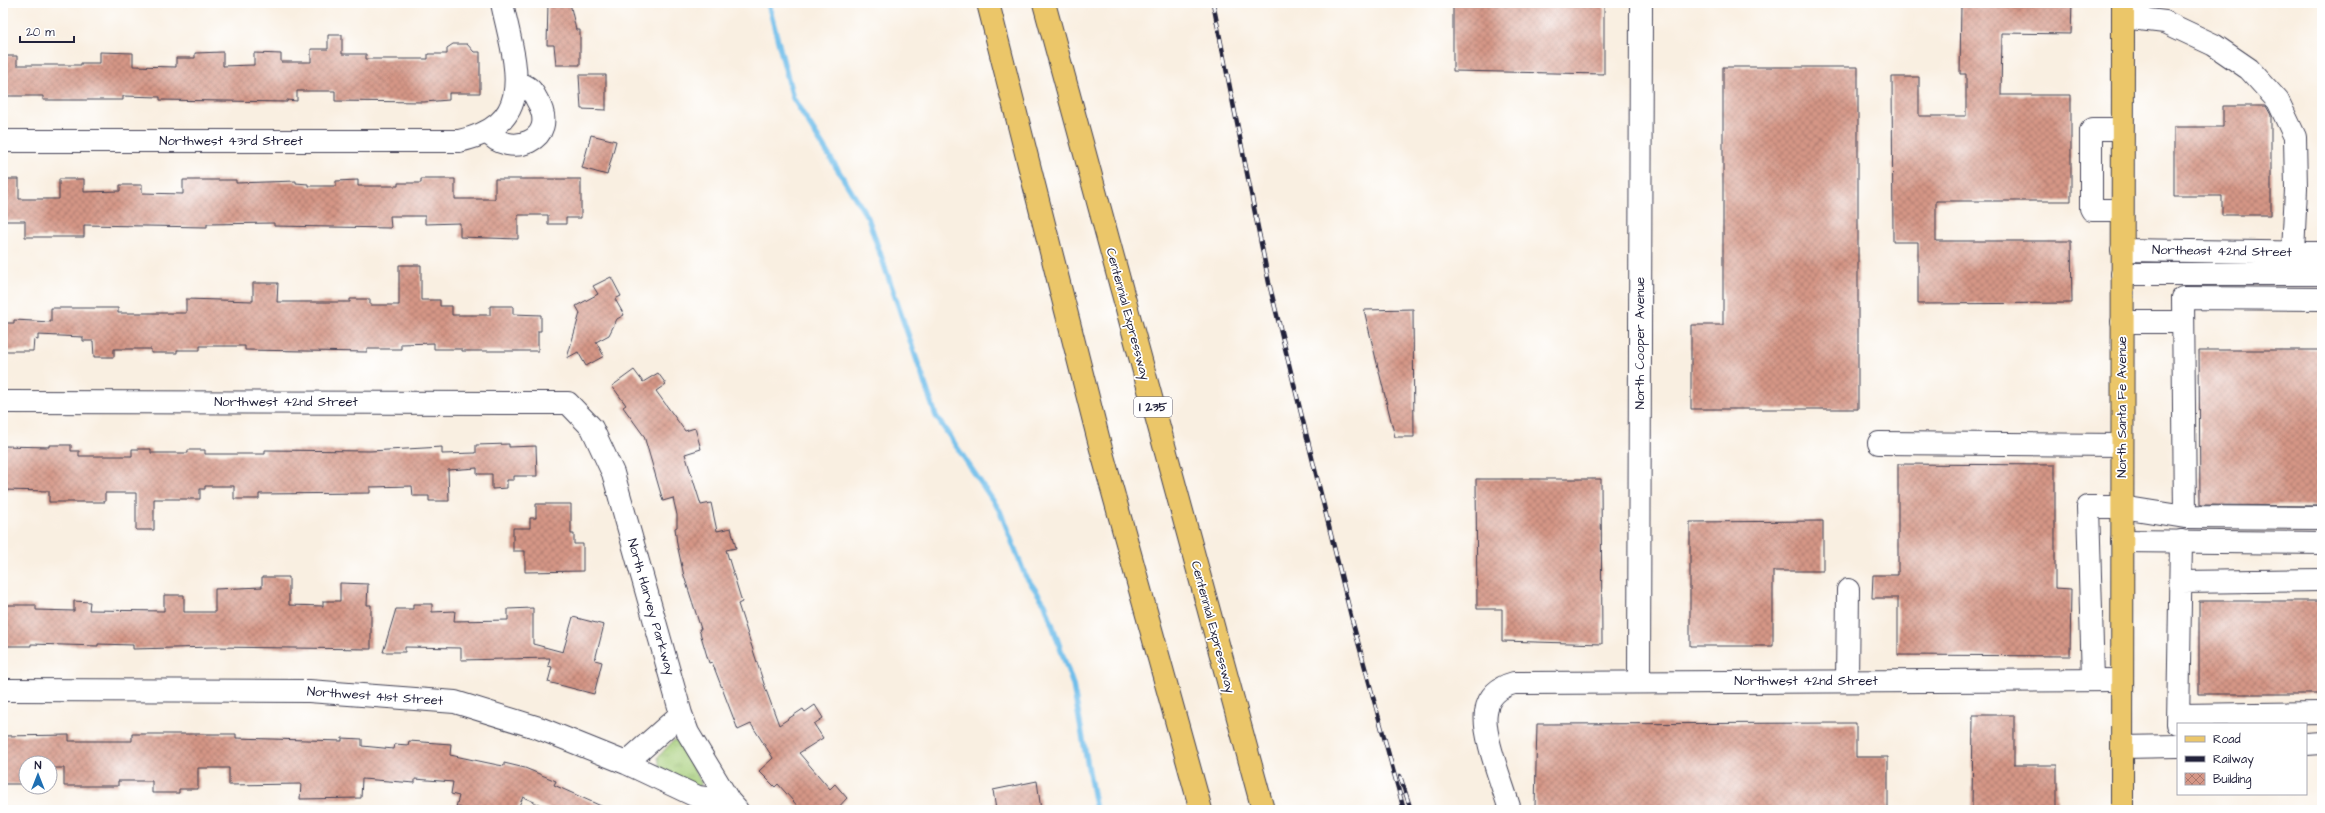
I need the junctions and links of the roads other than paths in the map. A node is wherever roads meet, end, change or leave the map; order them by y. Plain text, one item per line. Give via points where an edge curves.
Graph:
1 (502, 3) edge
2 (988, 3) edge
3 (1044, 3) edge
4 (1641, 3) edge
5 (2122, 10) edge
6 (517, 83) junction
7 (2122, 129) junction
8 (488, 132) junction
9 (3, 141) edge
10 (2122, 210) junction
11 (2122, 250) junction
12 (2312, 261) edge
13 (2122, 274) junction
14 (2317, 299) edge
15 (2122, 322) junction
16 (2183, 322) junction
17 (3, 402) edge
18 (568, 403) joint
19 (1879, 443) dead end
20 (2122, 445) junction
21 (2122, 507) junction
22 (2185, 518) junction
23 (2322, 518) edge
24 (2122, 541) junction
25 (2181, 541) junction
26 (2322, 543) edge
27 (2322, 580) edge
28 (2181, 582) junction
29 (1848, 590) dead end
30 (2093, 680) junction
31 (2121, 680) junction
32 (1847, 681) junction
33 (1639, 682) junction
34 (3, 690) edge
35 (2322, 713) edge
36 (681, 714) junction
37 (2178, 720) edge
38 (2322, 743) edge
39 (2307, 744) edge
40 (2177, 746) edge
41 (2122, 747) junction
42 (626, 763) junction
43 (733, 806) edge
44 (1201, 810) edge
45 (1263, 810) edge
46 (1510, 810) edge
47 (2122, 810) edge

1 - 6 street
2 - 44 main road via 1102,449
3 - 45 main road, Centennial Expressway / I 235
4 - 33 street, North Cooper Avenue
5 - 7 main road, North Santa Fe Avenue
5 - 12 street via 2165,22 2214,45 2249,69 2278,101 2295,137 2296,189
6 - 8 street via 510,107 500,122
6 - 8 street via 532,90 544,114 545,125 539,135 531,141 505,144 493,140
7 - 10 main road, North Santa Fe Avenue
7 - 10 street via 2091,131 2091,208
8 - 9 street, Northwest 43rd Street via 459,141
10 - 11 main road, North Santa Fe Avenue
11 - 12 street, Northeast 42nd Street
11 - 13 main road, North Santa Fe Avenue
12 - 13 street, Northeast 42nd Street
12 - 14 street
13 - 15 main road, North Santa Fe Avenue
14 - 16 street via 2183,298
15 - 16 street
15 - 20 main road, North Santa Fe Avenue
16 - 22 street
17 - 18 street, Northwest 42nd Street
18 - 36 street, North Harvey Parkway via 592,428 613,473
19 - 20 street
20 - 21 main road, North Santa Fe Avenue
21 - 22 street
21 - 24 main road, North Santa Fe Avenue
21 - 30 street via 2088,507
22 - 23 street
24 - 25 street
24 - 31 main road, North Santa Fe Avenue
25 - 26 street
25 - 28 street
27 - 28 street
28 - 37 street
29 - 32 street
30 - 31 street, Northwest 42nd Street
30 - 32 street, Northwest 42nd Street
31 - 41 main road, North Santa Fe Avenue
32 - 33 street, Northwest 42nd Street
33 - 46 street, Northwest 42nd Street via 1514,683 1504,686 1494,694 1486,713 1486,724
34 - 42 street, Northwest 41st Street via 309,691 454,702 538,728
35 - 37 street
36 - 42 street
36 - 43 street, North Harvey Parkway via 688,733
38 - 39 street
40 - 41 street
41 - 47 main road, North Santa Fe Avenue
42 - 43 street, Northwest 41st Street via 698,797

